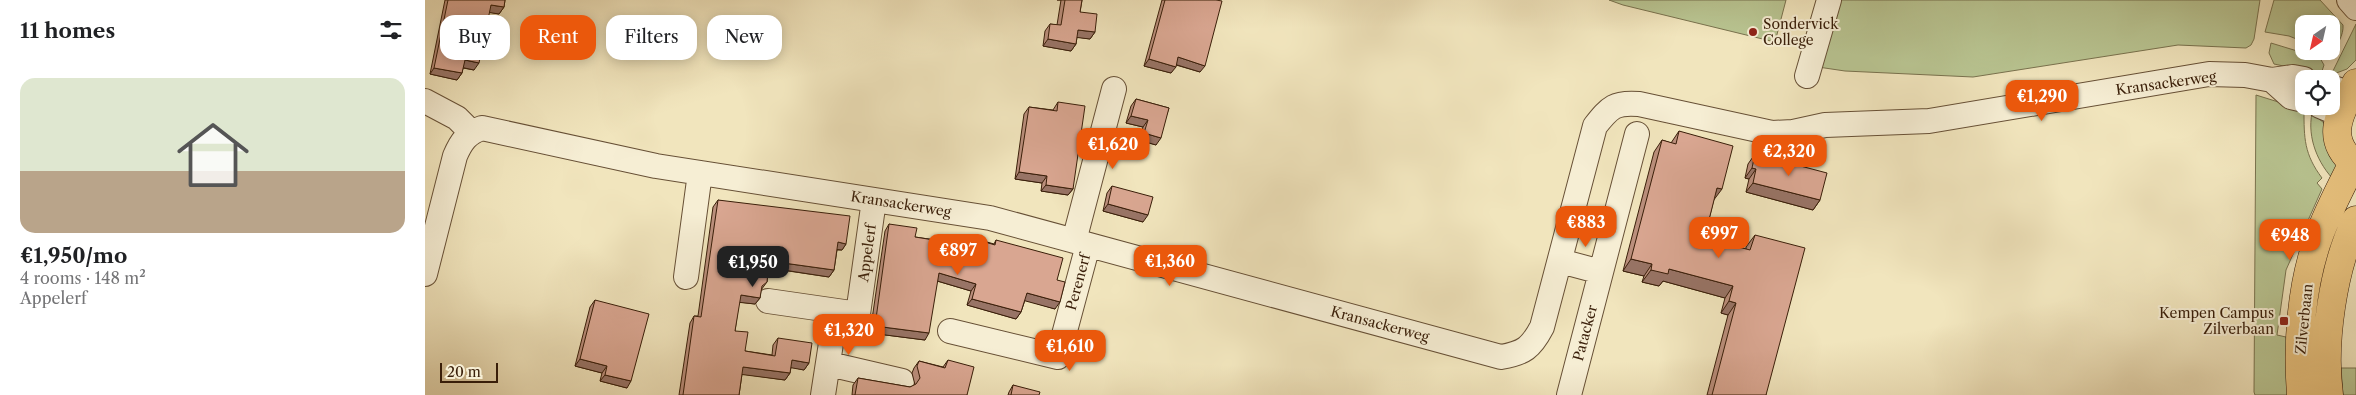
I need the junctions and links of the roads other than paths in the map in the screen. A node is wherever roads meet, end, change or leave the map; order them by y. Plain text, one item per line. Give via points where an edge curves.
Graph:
1 (1829, 0) edge
2 (2349, 0) edge
3 (2356, 8) edge
4 (1807, 76) dead end
5 (2295, 77) edge
6 (2273, 80) junction
7 (1114, 89) dead end
8 (2295, 98) edge
9 (425, 101) edge
10 (2338, 115) edge
11 (471, 132) junction
12 (1637, 134) dead end
13 (2355, 164) edge
14 (700, 173) junction
15 (874, 200) junction
16 (2356, 220) edge
17 (1081, 243) junction
18 (1560, 261) junction
19 (1601, 272) junction
20 (425, 274) edge
21 (686, 277) dead end
22 (768, 301) dead end
23 (836, 311) junction
24 (950, 331) dead end
25 (829, 364) junction
26 (902, 381) dead end
27 (823, 395) edge
28 (1569, 395) edge
29 (2301, 395) edge
30 (2329, 395) edge

1 - 4 street
2 - 3 street
5 - 6 street, Kransackerweg
6 - 8 street
6 - 18 street, Kransackerweg via 2209,74 1929,121 1825,125 1772,133 1623,102 1606,112 1595,126
7 - 17 street
9 - 11 street via 457,118
10 - 13 main road via 2338,142
11 - 14 street, Kransackerweg via 481,128 499,131
11 - 20 street via 461,142 455,156
12 - 19 street, Patacker
13 - 29 main road, Zilverbaan via 2328,212 2312,258 2301,324
14 - 15 street, Kransackerweg
14 - 21 street
15 - 17 street, Kransackerweg via 990,218
15 - 23 street, Appelerf via 858,314
16 - 30 main road, Zilverbaan via 2341,264 2329,330
17 - 18 street, Kransackerweg via 1501,357 1518,354 1534,343 1542,327
17 - 24 street, Perenerf via 1058,357
18 - 19 street
19 - 28 street, Patacker
22 - 23 street, Appelerf
23 - 25 street
25 - 26 street
25 - 27 street

